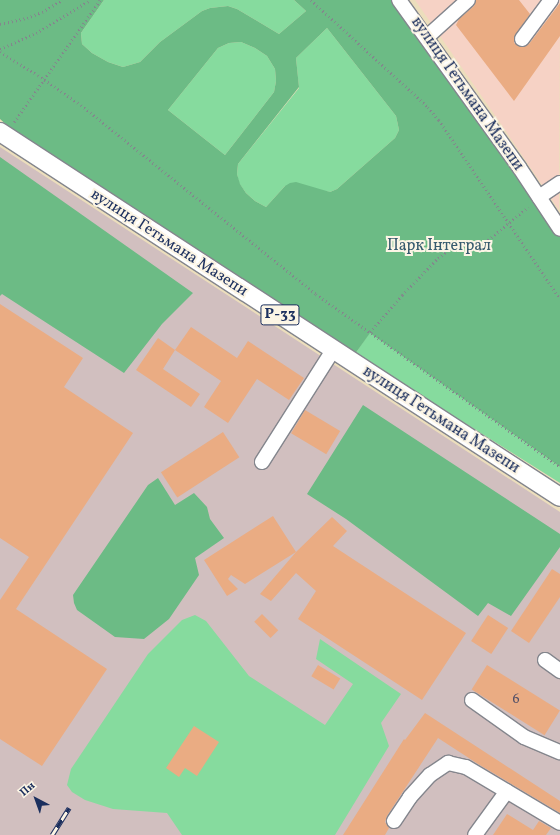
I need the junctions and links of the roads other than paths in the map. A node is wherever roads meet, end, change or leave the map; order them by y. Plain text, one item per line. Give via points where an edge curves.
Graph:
1 (399, 0) edge
2 (468, 0) edge
3 (551, 0) edge
4 (427, 37) junction
5 (522, 39) dead end
6 (2, 134) edge
7 (560, 183) edge
8 (539, 197) junction
9 (560, 229) edge
10 (333, 350) junction
11 (262, 462) dead end
12 (560, 497) edge
13 (545, 660) dead end
14 (560, 671) edge
15 (472, 700) dead end
16 (560, 752) edge
17 (507, 791) junction
18 (394, 821) dead end
19 (560, 823) edge
20 (475, 835) edge

1 - 4 street, вулиця Гетьмана Мазепи
2 - 4 street
3 - 5 street
4 - 8 street, вулиця Гетьмана Мазепи
6 - 10 main road, вулиця Гетьмана Мазепи / Р-33
7 - 8 street
8 - 9 street, вулиця Гетьмана Мазепи
10 - 11 street
10 - 12 main road, вулиця Гетьмана Мазепи / Р-33
13 - 14 street
15 - 16 street via 524,737
17 - 18 street via 466,767 448,763 430,775 410,797
17 - 19 street
17 - 20 street

